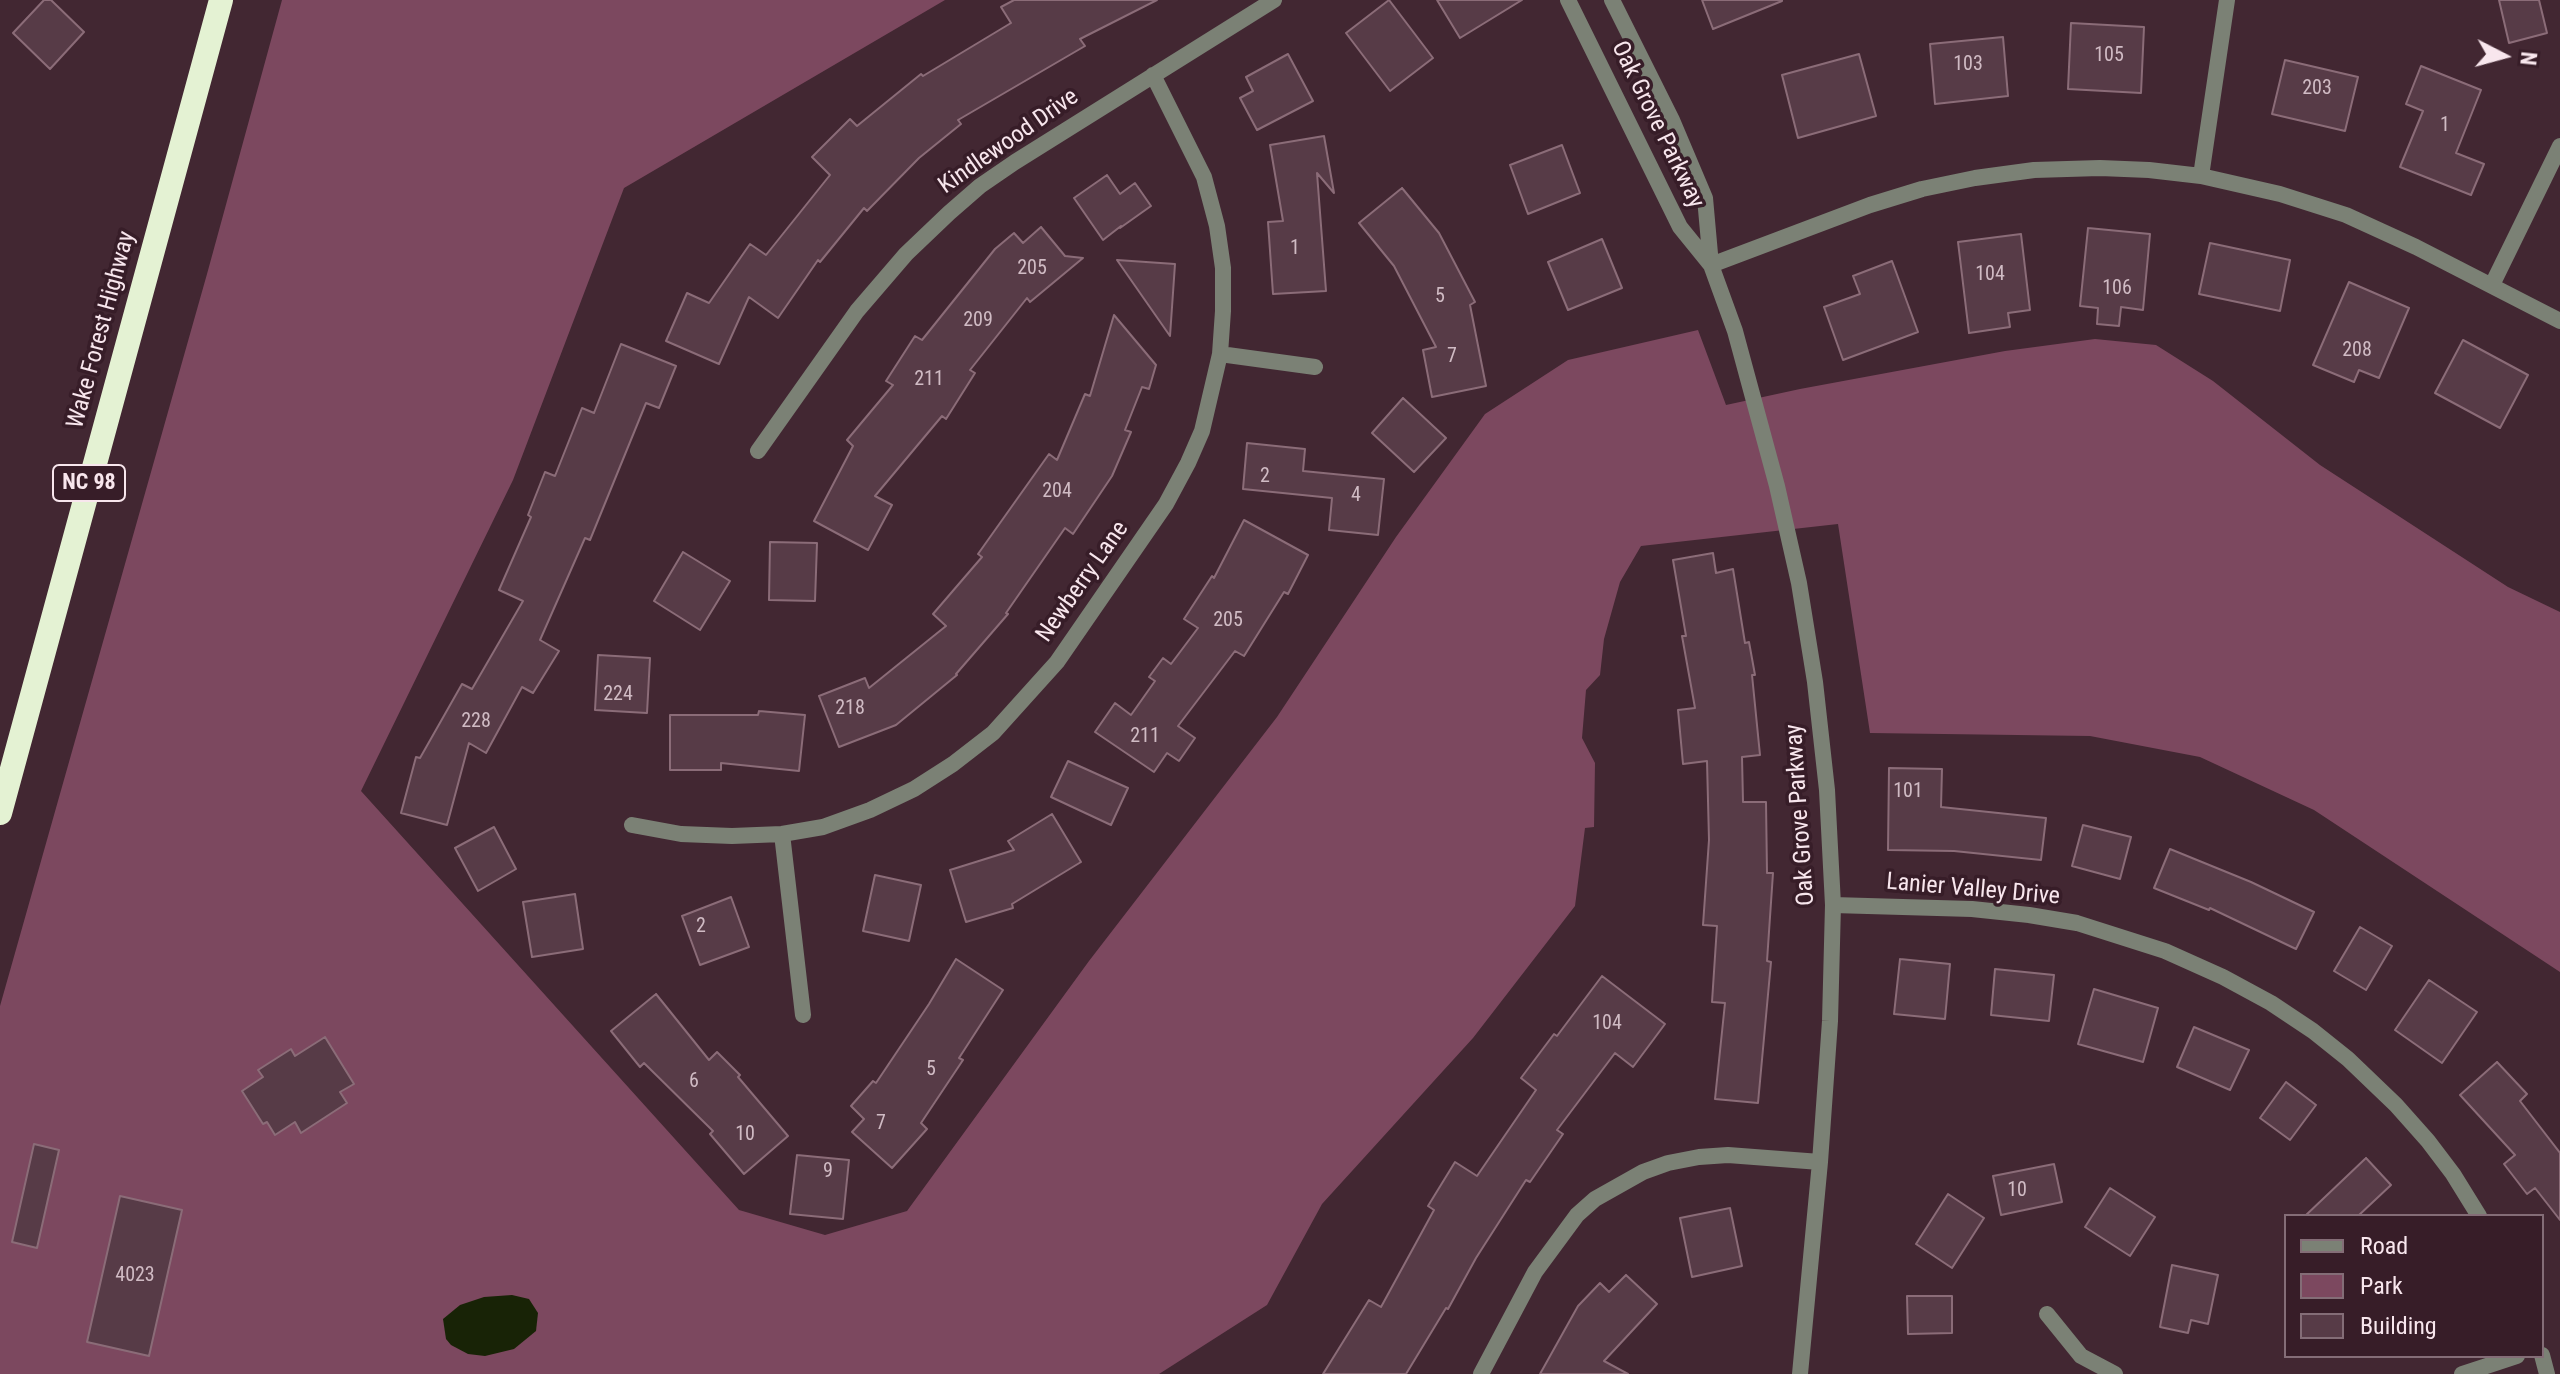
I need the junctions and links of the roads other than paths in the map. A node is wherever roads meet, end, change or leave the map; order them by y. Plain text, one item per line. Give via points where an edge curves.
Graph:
1 (221, 0) edge
2 (1274, 0) edge
3 (1568, 0) edge
4 (1612, 0) edge
5 (2227, 0) edge
6 (1153, 75) junction
7 (2560, 146) edge
8 (2201, 176) junction
9 (1711, 265) junction
10 (2492, 285) junction
11 (2560, 321) edge
12 (1220, 354) junction
13 (1315, 367) dead end
14 (758, 451) dead end
15 (0, 813) edge
16 (632, 825) dead end
17 (782, 834) junction
18 (1833, 905) junction
19 (803, 1015) dead end
20 (1820, 1162) junction
21 (2478, 1214) edge
22 (2047, 1314) dead end
23 (2511, 1358) edge
24 (1481, 1374) edge
25 (1800, 1374) edge
26 (2115, 1374) edge
27 (2462, 1374) edge

1 - 15 highway, Wake Forest Highway / NC 98
2 - 6 street, Kindlewood Drive
3 - 9 street, Oak Grove Parkway via 1680,227
4 - 9 street, Oak Grove Parkway via 1705,198
5 - 8 street
6 - 12 street, Newberry Lane via 1204,177 1217,226 1223,268
6 - 14 street, Kindlewood Drive via 980,186 906,254 857,311
7 - 10 street
8 - 9 street via 2100,168 1975,178 1870,205
8 - 10 street via 2346,215
9 - 18 street, Oak Grove Parkway via 1760,420 1799,583 1827,790
10 - 11 street
12 - 13 street
12 - 17 street, Newberry Lane via 1202,431 1166,504 1028,696 993,733 914,789 823,827
16 - 17 street, Newberry Lane via 681,834
17 - 19 street
18 - 20 street, Oak Grove Parkway
18 - 21 street, Lanier Valley Drive via 1972,909 2065,921 2165,951 2223,977 2271,1003 2348,1059 2428,1141
20 - 24 street via 1699,1157 1643,1172 1595,1199 1550,1248
20 - 25 street, Oak Grove Parkway
22 - 26 street via 2081,1356
23 - 27 street

